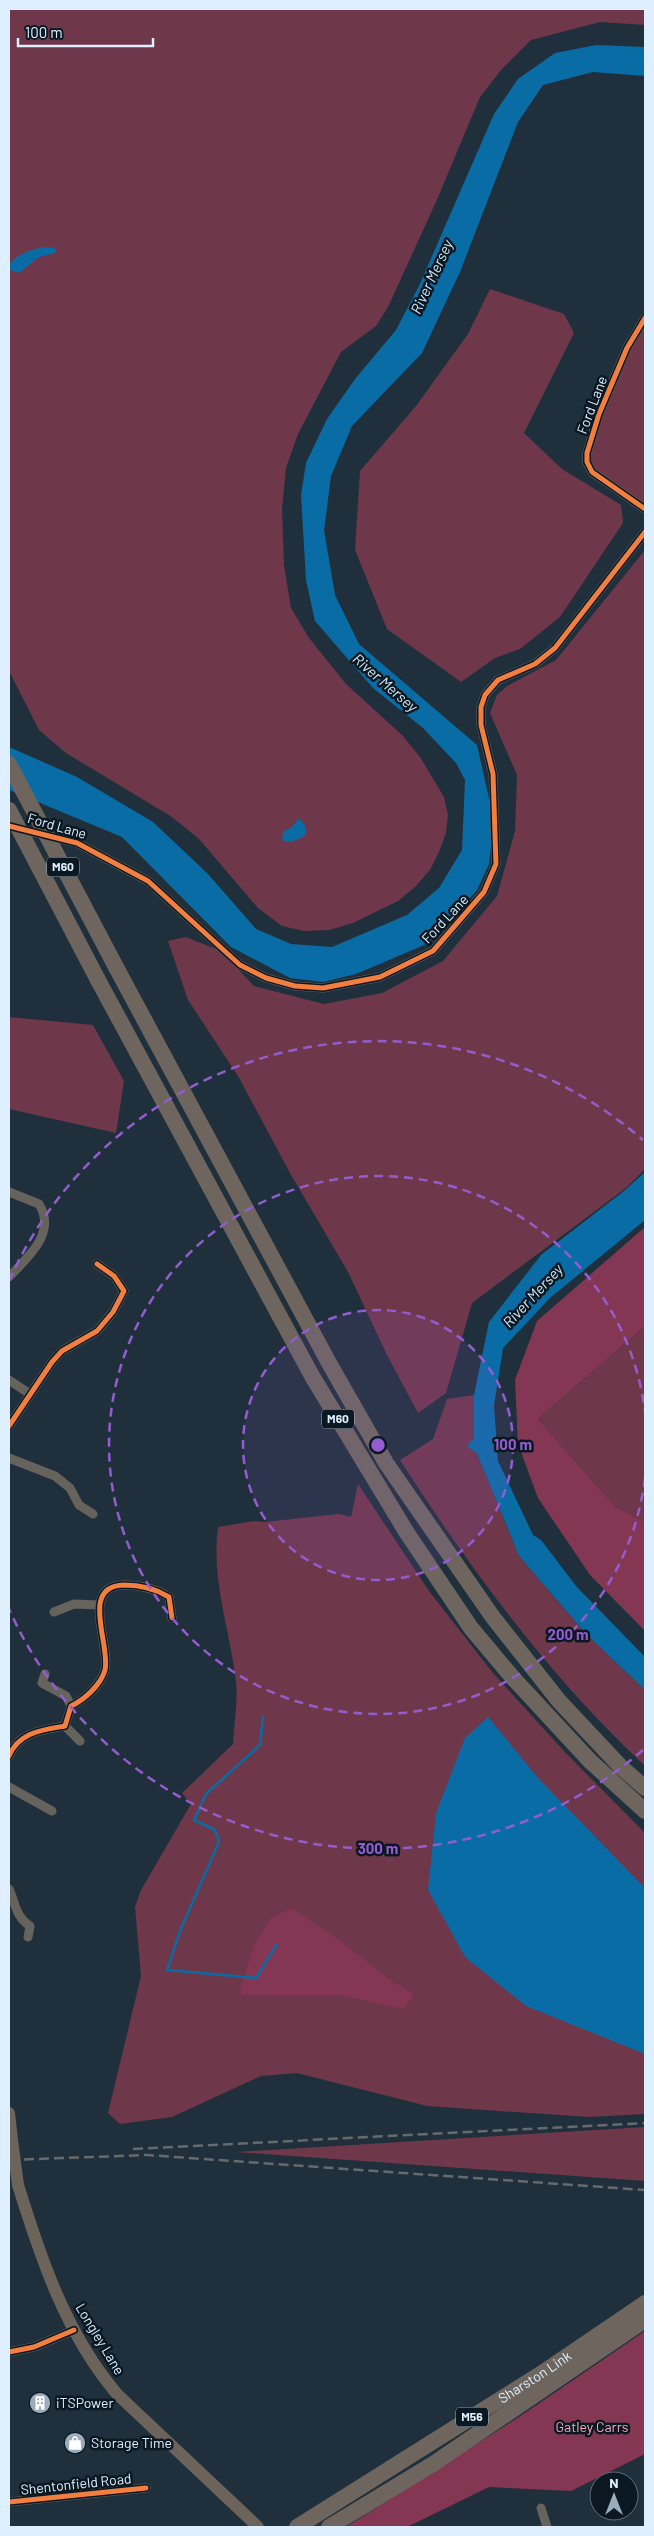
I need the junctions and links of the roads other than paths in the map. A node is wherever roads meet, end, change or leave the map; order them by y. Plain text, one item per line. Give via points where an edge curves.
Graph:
1 (645, 318) edge
2 (645, 509) edge
3 (645, 532) edge
4 (9, 764) edge
5 (9, 810) edge
6 (9, 826) edge
7 (9, 1192) edge
8 (98, 1264) dead end
9 (9, 1277) edge
10 (9, 1380) edge
11 (30, 1394) junction
12 (9, 1426) edge
13 (9, 1458) edge
14 (92, 1514) dead end
15 (100, 1606) junction
16 (54, 1612) dead end
17 (172, 1618) dead end
18 (45, 1674) dead end
19 (71, 1706) junction
20 (65, 1726) junction
21 (80, 1740) dead end
22 (9, 1756) edge
23 (9, 1787) edge
24 (645, 1788) edge
25 (52, 1811) dead end
26 (645, 1811) edge
27 (9, 1889) edge
28 (28, 1937) dead end
29 (9, 2112) edge
30 (645, 2303) edge
31 (645, 2320) edge
32 (74, 2330) junction
33 (9, 2352) edge
34 (146, 2488) dead end
35 (9, 2502) edge
36 (541, 2508) dead end
37 (254, 2524) edge
38 (297, 2527) edge
39 (330, 2527) edge
40 (546, 2527) edge

1 - 2 street, Ford Lane via 627,348 599,414 587,462 592,472
3 - 6 street, Ford Lane via 555,648 535,664 498,680 485,695 481,725 493,774 496,864 484,892 433,951 380,977 324,988 294,986 266,978 240,965 148,881 77,843
4 - 24 highway, M60, bridge via 329,1363 386,1463 492,1616 559,1701
5 - 26 highway, M60, bridge via 312,1376 407,1533 472,1628 512,1678 590,1761
7 - 9 street via 39,1204 46,1225 42,1239
8 - 11 street via 114,1276 124,1291 117,1305 98,1331 62,1351
10 - 11 street
11 - 12 street
13 - 14 street via 55,1476
15 - 16 street via 74,1604
15 - 17 street via 102,1596 117,1586 157,1590 169,1597
15 - 19 street via 105,1670 100,1682 80,1702
18 - 19 street via 42,1683 66,1696
19 - 20 street
20 - 21 street
20 - 22 street via 20,1738
23 - 25 street
27 - 28 street via 15,1910 30,1926
29 - 32 main road, Longley Lane, bridge via 18,2185 36,2246
30 - 38 highway, Sharston Link / M56 via 542,2373
31 - 39 highway, Sharston Link / M56 via 432,2464
32 - 33 street via 34,2347
32 - 37 main road, Longley Lane via 103,2378 117,2394
34 - 35 street, Shentonfield Road
36 - 40 street

